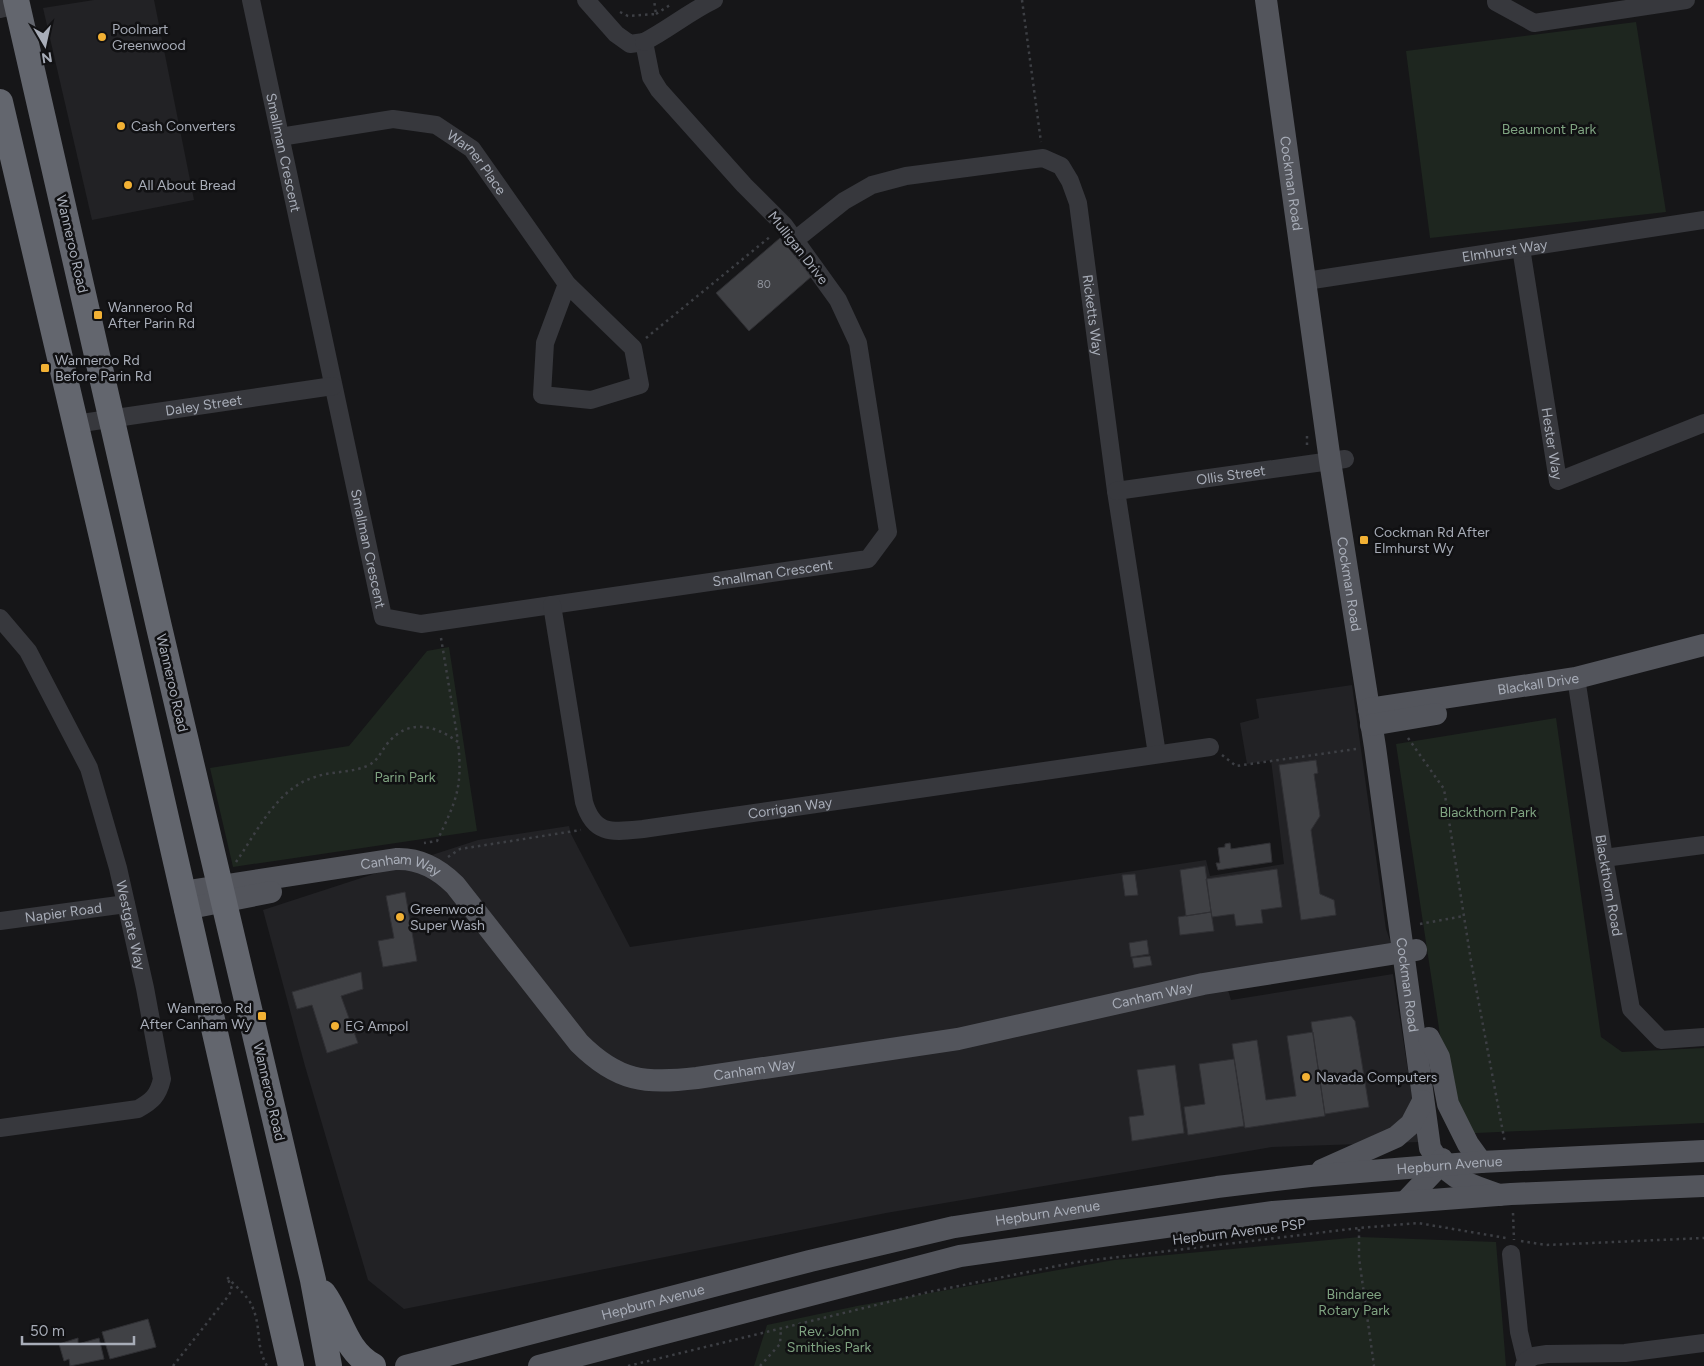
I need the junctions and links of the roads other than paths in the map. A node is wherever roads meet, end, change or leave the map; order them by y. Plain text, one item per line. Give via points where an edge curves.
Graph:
1 (251, 0) edge
2 (586, 0) edge
3 (714, 0) edge
4 (1266, 0) edge
5 (1279, 0) edge
6 (1496, 0) edge
7 (1686, 0) edge
8 (11, 5) edge
9 (644, 42) junction
10 (0, 102) edge
11 (280, 137) junction
12 (1704, 220) edge
13 (794, 240) junction
14 (1521, 248) junction
15 (1312, 280) junction
16 (567, 284) junction
17 (334, 386) junction
18 (111, 417) junction
19 (1704, 423) edge
20 (75, 424) junction
21 (1337, 460) junction
22 (1116, 491) junction
23 (868, 559) joint
24 (552, 605) junction
25 (0, 618) edge
26 (1704, 646) edge
27 (1704, 659) edge
28 (1577, 684) junction
29 (1381, 717) junction
30 (1210, 747) road end
31 (1157, 754) junction
32 (1704, 845) edge
33 (1604, 858) junction
34 (226, 885) junction
35 (184, 900) junction
36 (126, 904) junction
37 (0, 921) edge
38 (1411, 958) junction
39 (1704, 1037) edge
40 (1429, 1038) junction
41 (1423, 1101) junction
42 (0, 1128) edge
43 (1704, 1151) edge
44 (1481, 1162) junction
45 (1440, 1165) junction
46 (1310, 1176) junction
47 (1704, 1186) edge
48 (1500, 1195) junction
49 (1406, 1201) junction
50 (1511, 1254) dead end
51 (313, 1280) junction
52 (1704, 1343) edge
53 (281, 1363) edge
54 (1525, 1364) edge
55 (329, 1366) edge
56 (373, 1366) edge
57 (406, 1366) edge
58 (539, 1366) edge

1 - 11 street, Smallman Crescent
2 - 9 street via 616,34 630,44
3 - 9 street via 690,11
4 - 15 main road, Cockman Road
5 - 15 main road, Cockman Road
6 - 7 street via 1534,23
8 - 18 highway, Wanneroo Road
9 - 13 street, Mulligan Drive via 651,77 659,90 784,225
10 - 20 highway
11 - 16 street, Warner Place via 393,118 436,124 472,148
11 - 17 street, Smallman Crescent
12 - 14 street, Elmhurst Way
13 - 22 street, Ricketts Way via 844,201 872,185 906,176 1043,158 1061,166 1078,204
13 - 23 street, Mulligan Drive via 838,300 858,343 888,532
14 - 15 street, Elmhurst Way
14 - 19 street, Hester Way via 1558,482
15 - 21 main road, Cockman Road
16 - 16 street, Warner Place via 633,348 640,385 591,400 542,395 545,343
17 - 18 street, Daley Street
17 - 24 street, Smallman Crescent via 383,617 421,624
18 - 20 street, Daley Street
18 - 34 highway, Wanneroo Road
20 - 35 highway
21 - 22 street, Ollis Street
21 - 29 main road, Cockman Road
22 - 31 street, Ricketts Way
23 - 24 street, Smallman Crescent
24 - 31 street, Corrigan Way via 584,802 588,816 608,831
25 - 36 street, Westgate Way via 28,651 89,768
26 - 28 main road, Blackall Drive
27 - 28 main road, Blackall Drive
28 - 29 main road, Blackall Drive
28 - 33 street, Blackthorn Road
29 - 38 main road, Cockman Road
30 - 31 street, Corrigan Way
32 - 33 street
33 - 39 street, Blackthorn Road via 1631,1009 1661,1040
34 - 35 main road, Canham Way
34 - 38 main road, Canham Way via 276,891 392,872 422,878 450,900 576,1060 615,1085 659,1094 758,1083 1029,1040 1222,994
34 - 38 main road, Canham Way via 396,859 428,858 455,885 592,1056 614,1072 657,1081 697,1078 958,1039 1203,984
34 - 51 highway, Wanneroo Road
35 - 53 highway
36 - 37 street, Napier Road
36 - 42 street, Westgate Way via 162,1079 153,1101 138,1109
38 - 40 main road, Cockman Road
38 - 41 main road, Cockman Road
40 - 44 main road via 1439,1057 1448,1104
40 - 45 main road, Cockman Road via 1446,1146
41 - 45 main road, Cockman Road via 1430,1148
41 - 46 main road via 1411,1124 1396,1137
43 - 44 main road, Hepburn Avenue
44 - 45 main road, Hepburn Avenue
45 - 46 main road, Hepburn Avenue
45 - 48 main road, Cockman Road via 1461,1182
45 - 49 main road
46 - 57 main road, Hepburn Avenue via 1217,1186 954,1227
47 - 48 main road
48 - 49 main road
49 - 58 main road via 1273,1212 960,1256
50 - 54 street
51 - 55 highway, Wanneroo Road
51 - 56 highway via 334,1308 356,1354
52 - 54 street via 1608,1354 1547,1354

